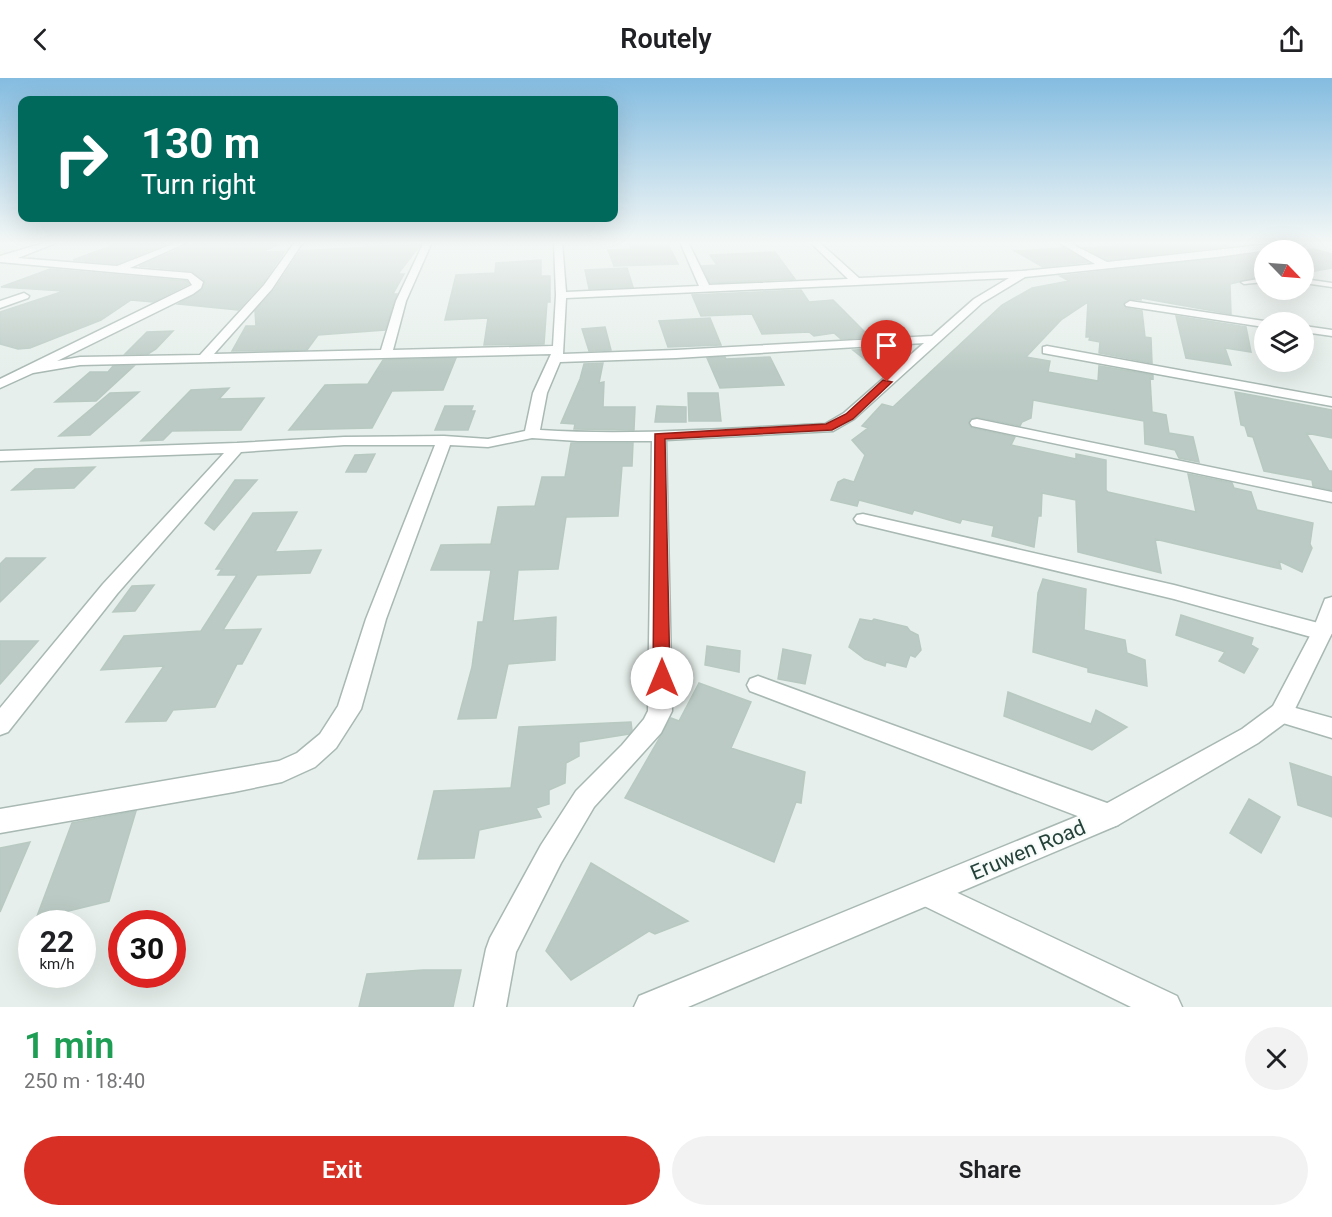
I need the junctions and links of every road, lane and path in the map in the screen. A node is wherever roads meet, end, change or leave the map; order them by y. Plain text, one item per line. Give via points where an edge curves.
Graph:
1 (197, 285) edge
2 (268, 285) edge
3 (408, 285) edge
4 (560, 285) edge
5 (740, 285) edge
6 (1003, 285) edge
7 (705, 287) joint
8 (561, 295) junction
9 (24, 296) dead end
10 (1130, 304) dead end
11 (0, 305) edge
12 (1254, 323) edge
13 (1314, 330) edge
14 (1332, 333) edge
15 (934, 339) junction
16 (1047, 350) dead end
17 (79, 354) junction
18 (558, 354) junction
19 (386, 355) junction
20 (202, 359) junction
21 (0, 384) edge
22 (1332, 402) edge
23 (977, 423) dead end
24 (532, 434) junction
25 (659, 436) junction
26 (444, 440) junction
27 (237, 448) junction
28 (0, 456) edge
29 (1332, 497) edge
30 (862, 519) dead end
31 (1332, 604) edge
32 (1322, 632) junction
33 (758, 685) dead end
34 (1281, 713) junction
35 (0, 725) edge
36 (1332, 728) edge
37 (1109, 816) junction
38 (0, 821) edge
39 (928, 893) junction
40 (490, 1007) edge
41 (650, 1007) edge
42 (1167, 1007) edge

1 - 17 street
2 - 20 street
3 - 19 street
4 - 8 street
5 - 7 street
6 - 15 street via 978,301
7 - 8 street
8 - 18 street
9 - 11 street
10 - 12 street
13 - 14 street
15 - 18 street via 676,354
15 - 25 street via 849,416 828,428
16 - 22 street
17 - 20 street
17 - 21 street
18 - 19 street
18 - 24 street via 540,393
19 - 20 street
23 - 29 street
24 - 25 street via 578,438
24 - 26 street via 488,443
25 - 40 street via 660,711 631,752 585,799 551,854 501,950
26 - 27 street
26 - 38 street via 376,619 349,709 327,741 306,760 282,771 234,782
27 - 28 street
27 - 35 street via 110,589
30 - 32 street via 1174,592
31 - 32 street, Eruwen Road
32 - 34 street, Eruwen Road
33 - 37 street
34 - 36 street
34 - 37 street, Eruwen Road via 1250,736
37 - 39 street, Eruwen Road
39 - 41 street, Eruwen Road
39 - 42 street

